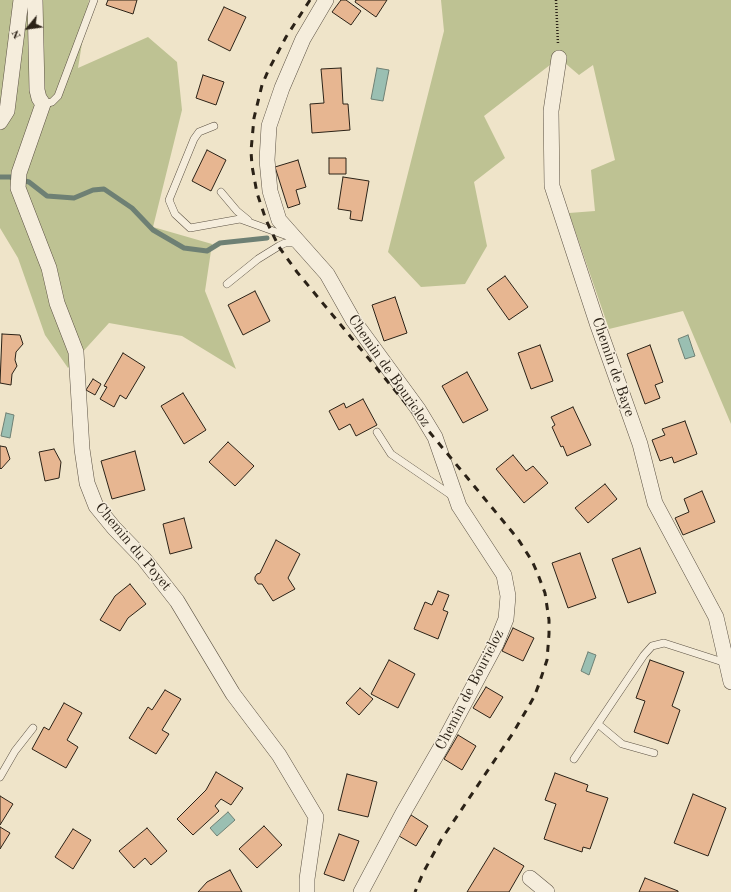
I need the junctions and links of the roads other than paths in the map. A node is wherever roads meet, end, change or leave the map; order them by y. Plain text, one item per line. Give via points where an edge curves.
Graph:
1 (21, 0) edge
2 (35, 0) edge
3 (94, 0) edge
4 (326, 0) edge
5 (559, 58) road end
6 (43, 104) junction
7 (0, 122) edge
8 (214, 126) dead end
9 (221, 192) dead end
10 (249, 222) junction
11 (298, 241) junction
12 (227, 284) dead end
13 (377, 432) dead end
14 (456, 498) junction
15 (727, 663) junction
16 (731, 682) edge
17 (598, 724) junction
18 (34, 728) dead end
19 (654, 753) dead end
20 (574, 759) dead end
21 (0, 777) edge
22 (530, 878) dead end
23 (307, 892) edge
24 (361, 892) edge
25 (547, 892) edge

1 - 7 street via 7,111
2 - 6 street via 37,90
3 - 6 lane via 58,96 52,102
4 - 11 street, Chemin de Bouricloz via 303,39 269,126 266,160 270,191 279,220
5 - 15 street, Chemin de Baye via 551,111 552,186 640,444 655,503 716,617
6 - 23 street, Chemin du Poyet via 19,173 18,188 49,268 57,303 76,352 82,449 87,483 96,506 144,559 177,601 232,694 278,755 316,817
8 - 10 lane via 199,132 194,139 169,200 175,214 190,228 240,219
9 - 10 lane
10 - 11 lane
11 - 12 lane via 279,246
11 - 14 street, Chemin de Bouricloz via 327,274 353,320 418,409 435,437
13 - 14 lane via 391,454
14 - 24 street, Chemin de Bouricloz via 504,575 508,596 506,619 496,644 445,741 402,813
15 - 16 street, Chemin de Baye
15 - 17 lane via 664,642 652,646
17 - 19 lane via 622,744
17 - 20 lane
18 - 21 lane
22 - 25 street

